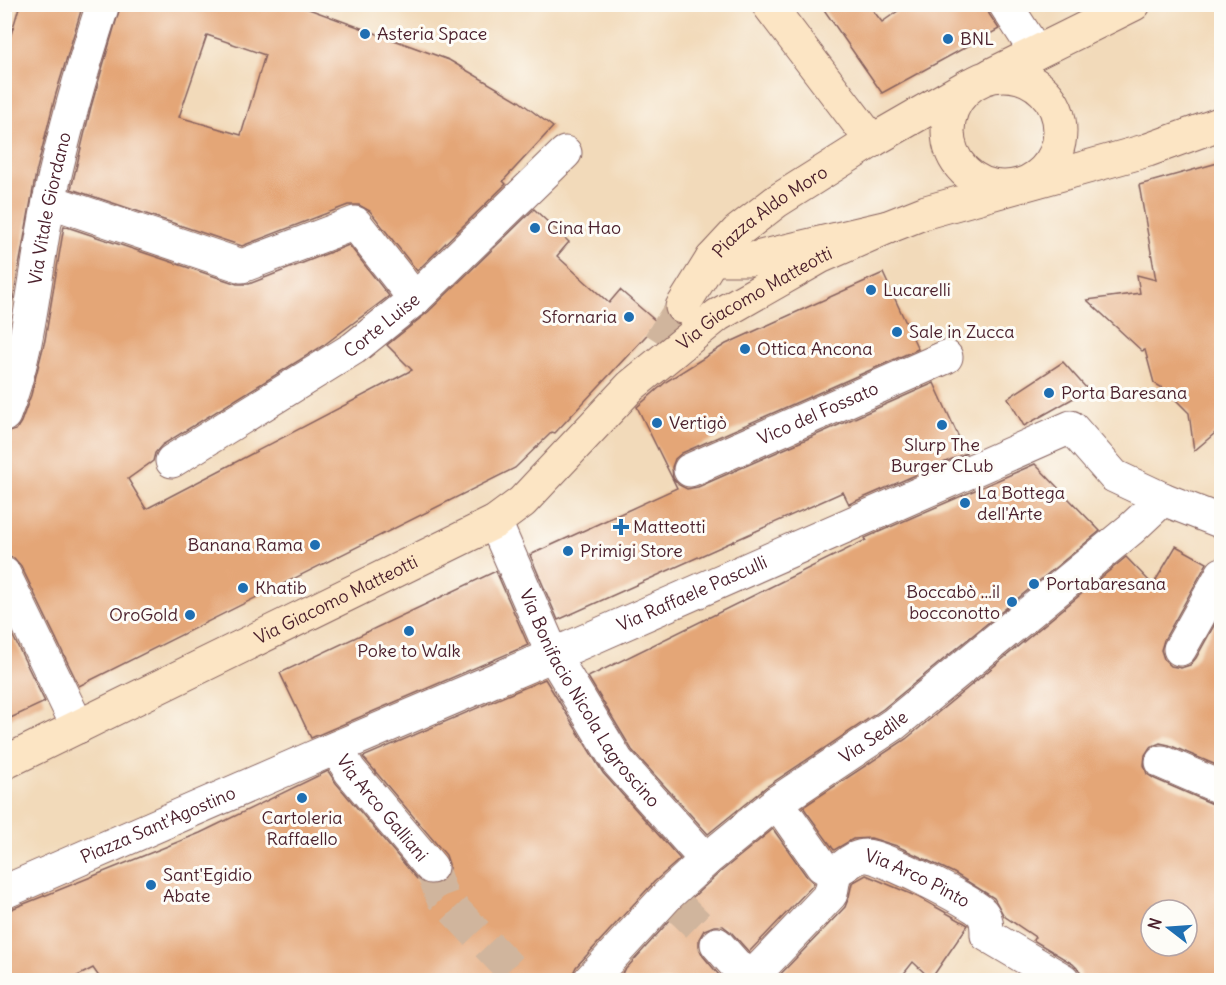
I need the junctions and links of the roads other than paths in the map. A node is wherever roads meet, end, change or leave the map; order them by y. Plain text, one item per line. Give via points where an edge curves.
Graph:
1 (103, 4) edge
2 (768, 4) edge
3 (1005, 4) edge
4 (1134, 4) edge
5 (1036, 52) junction
6 (980, 80) junction
7 (1221, 123) edge
8 (872, 141) junction
9 (565, 153) dead end
10 (1020, 186) junction
11 (49, 201) junction
12 (888, 227) junction
13 (712, 259) junction
14 (415, 299) junction
15 (682, 307) tunnel mouth
16 (659, 343) tunnel mouth
17 (946, 357) dead end
18 (632, 386) junction
19 (4, 415) edge
20 (172, 461) dead end
21 (690, 470) dead end
22 (1163, 499) junction
23 (495, 522) junction
24 (1221, 522) edge
25 (4, 574) edge
26 (1221, 574) edge
27 (1180, 649) dead end
28 (554, 655) junction
29 (78, 727) junction
30 (324, 753) junction
31 (1162, 762) dead end
32 (4, 763) edge
33 (1221, 788) edge
34 (777, 802) junction
35 (706, 860) junction
36 (431, 867) tunnel mouth
37 (835, 871) junction
38 (4, 892) edge
39 (717, 945) tunnel mouth
40 (775, 972) edge
41 (590, 981) edge
42 (1063, 981) edge

1 - 11 street, Via Vitale Giordano
2 - 8 street
3 - 5 street
4 - 5 street, Piazza Aldo Moro
5 - 6 street, Piazza Aldo Moro
6 - 8 street, Piazza Aldo Moro
6 - 10 street via 959,97 951,112 950,147 969,176 985,184
6 - 10 street via 1005,74 1023,77 1051,98 1059,114 1058,150 1036,178
7 - 10 street, Piazza Aldo Moro via 1148,150
8 - 13 street, Piazza Aldo Moro via 777,201 738,231
9 - 14 street, Corte Luise
10 - 12 street, Piazza Aldo Moro via 926,212
11 - 14 street via 243,266 355,223
11 - 19 street, Via Vitale Giordano via 22,350
12 - 13 street, Piazza Aldo Moro via 752,259
12 - 18 street, Via Giacomo Matteotti via 820,257 718,315
13 - 15 street, Via Giacomo Matteotti
14 - 20 street, Corte Luise via 354,348
16 - 18 street, Via Giacomo Matteotti
17 - 21 street, Vico del Fossato
18 - 23 street, Via Giacomo Matteotti via 522,502
22 - 24 street
22 - 28 street, Via Raffaele Pasculli via 1114,476 1071,427
22 - 34 street, Via Sedile via 894,724
23 - 28 street, Via Bonifacio Nicola Lagroscino
23 - 29 street, Via Giacomo Matteotti
25 - 29 street
26 - 27 street
28 - 30 street, Via Raffaele Pasculli
28 - 35 street, Via Bonifacio Nicola Lagroscino via 617,761
29 - 32 street, Via Giacomo Matteotti
30 - 36 street, Via Arco Galliani via 350,771
30 - 38 street, Piazza Sant'Agostino
31 - 33 street
34 - 35 street, Via Sedile
34 - 37 street, Via Arco Pinto via 822,866
35 - 41 street, Via Sedile
37 - 40 street via 831,894
37 - 42 street, Via Arco Pinto via 866,855 919,877 974,907 983,914 987,935
39 - 40 street via 749,980

